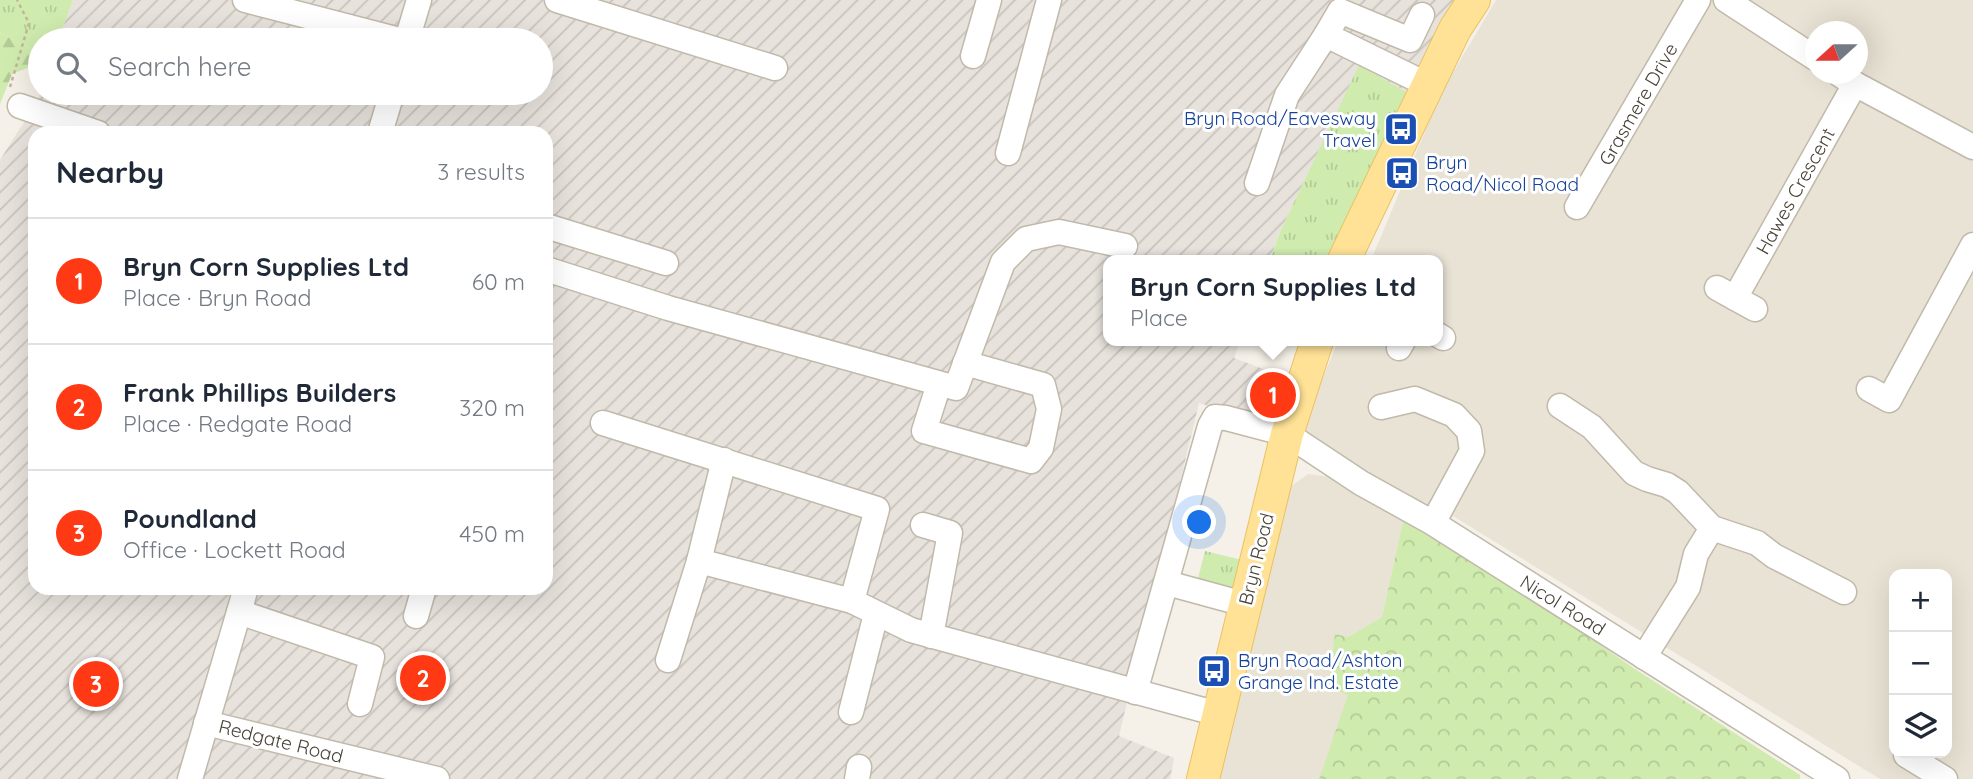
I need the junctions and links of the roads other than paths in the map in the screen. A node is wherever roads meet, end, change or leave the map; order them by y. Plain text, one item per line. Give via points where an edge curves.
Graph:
1 (245, 0) edge
2 (419, 0) edge
3 (557, 0) edge
4 (989, 0) edge
5 (1049, 0) edge
6 (1474, 0) edge
7 (1699, 0) edge
8 (1726, 0) edge
9 (1422, 15) dead end
10 (354, 28) edge
11 (411, 28) edge
12 (1326, 35) junction
13 (1805, 51) edge
14 (973, 56) dead end
15 (775, 68) dead end
16 (1844, 84) edge
17 (1856, 84) edge
18 (1428, 85) junction
19 (15, 97) road end
20 (28, 103) edge
21 (34, 105) edge
22 (388, 105) edge
23 (83, 126) edge
24 (382, 126) edge
25 (1973, 146) edge
26 (1008, 153) dead end
27 (1257, 183) dead end
28 (1578, 208) dead end
29 (553, 228) edge
30 (1973, 245) edge
31 (1125, 246) dead end
32 (1346, 255) edge
33 (666, 263) dead end
34 (553, 271) edge
35 (1736, 298) dead end
36 (1315, 346) edge
37 (965, 363) junction
38 (939, 384) junction
39 (1869, 388) dead end
40 (1558, 405) dead end
41 (1381, 407) dead end
42 (603, 423) dead end
43 (1287, 434) junction
44 (724, 460) junction
45 (1433, 523) junction
46 (923, 525) dead end
47 (1712, 528) junction
48 (699, 561) junction
49 (1167, 583) junction
50 (1847, 593) dead end
51 (244, 595) edge
52 (422, 595) edge
53 (852, 601) junction
54 (1244, 604) junction
55 (239, 612) junction
56 (876, 614) junction
57 (416, 615) dead end
58 (931, 636) junction
59 (1644, 657) junction
60 (668, 660) dead end
61 (1135, 692) junction
62 (360, 704) dead end
63 (851, 712) dead end
64 (1218, 714) junction
65 (206, 723) junction
66 (1911, 758) edge
67 (190, 779) edge
68 (437, 779) edge
69 (1203, 779) edge
70 (1837, 779) edge
71 (1945, 779) edge

1 - 10 street
2 - 11 street
3 - 15 street
4 - 14 street
5 - 26 street
6 - 18 main road
7 - 28 street, Grasmere Drive
8 - 13 street
9 - 12 street via 1410,40 1340,11
12 - 18 street
12 - 27 street via 1287,95
16 - 35 street, Hawes Crescent
17 - 25 street
18 - 32 main road
19 - 20 street
21 - 23 street
22 - 24 street
29 - 33 street
30 - 39 street via 1889,400
31 - 37 street via 1059,232 1026,239 1003,262
34 - 38 street
36 - 43 main road, Bryn Road
37 - 38 street via 956,388
37 - 38 street via 1043,385 1049,410 1041,448 1031,461 924,431
40 - 47 street via 1592,427 1634,472 1678,492
41 - 45 street via 1415,398 1454,415 1469,431 1472,451
42 - 44 street
43 - 45 street, Nicol Road
43 - 49 street, Nicol Road via 1215,417
43 - 54 main road, Bryn Road
44 - 48 street
44 - 53 street via 877,509
45 - 59 street, Nicol Road
46 - 58 street via 950,533
47 - 50 street via 1757,543
47 - 59 street via 1696,554 1688,587
48 - 53 street
48 - 60 street
49 - 54 street
49 - 61 street
51 - 55 street
52 - 57 street
53 - 56 street
54 - 64 main road, Bryn Road
55 - 62 street via 372,657
55 - 65 street
56 - 58 street
56 - 63 street
58 - 61 street
59 - 70 street, Nicol Road
61 - 64 street
64 - 69 main road, Bryn Road
65 - 67 street
65 - 68 street, Redgate Road
66 - 71 street

